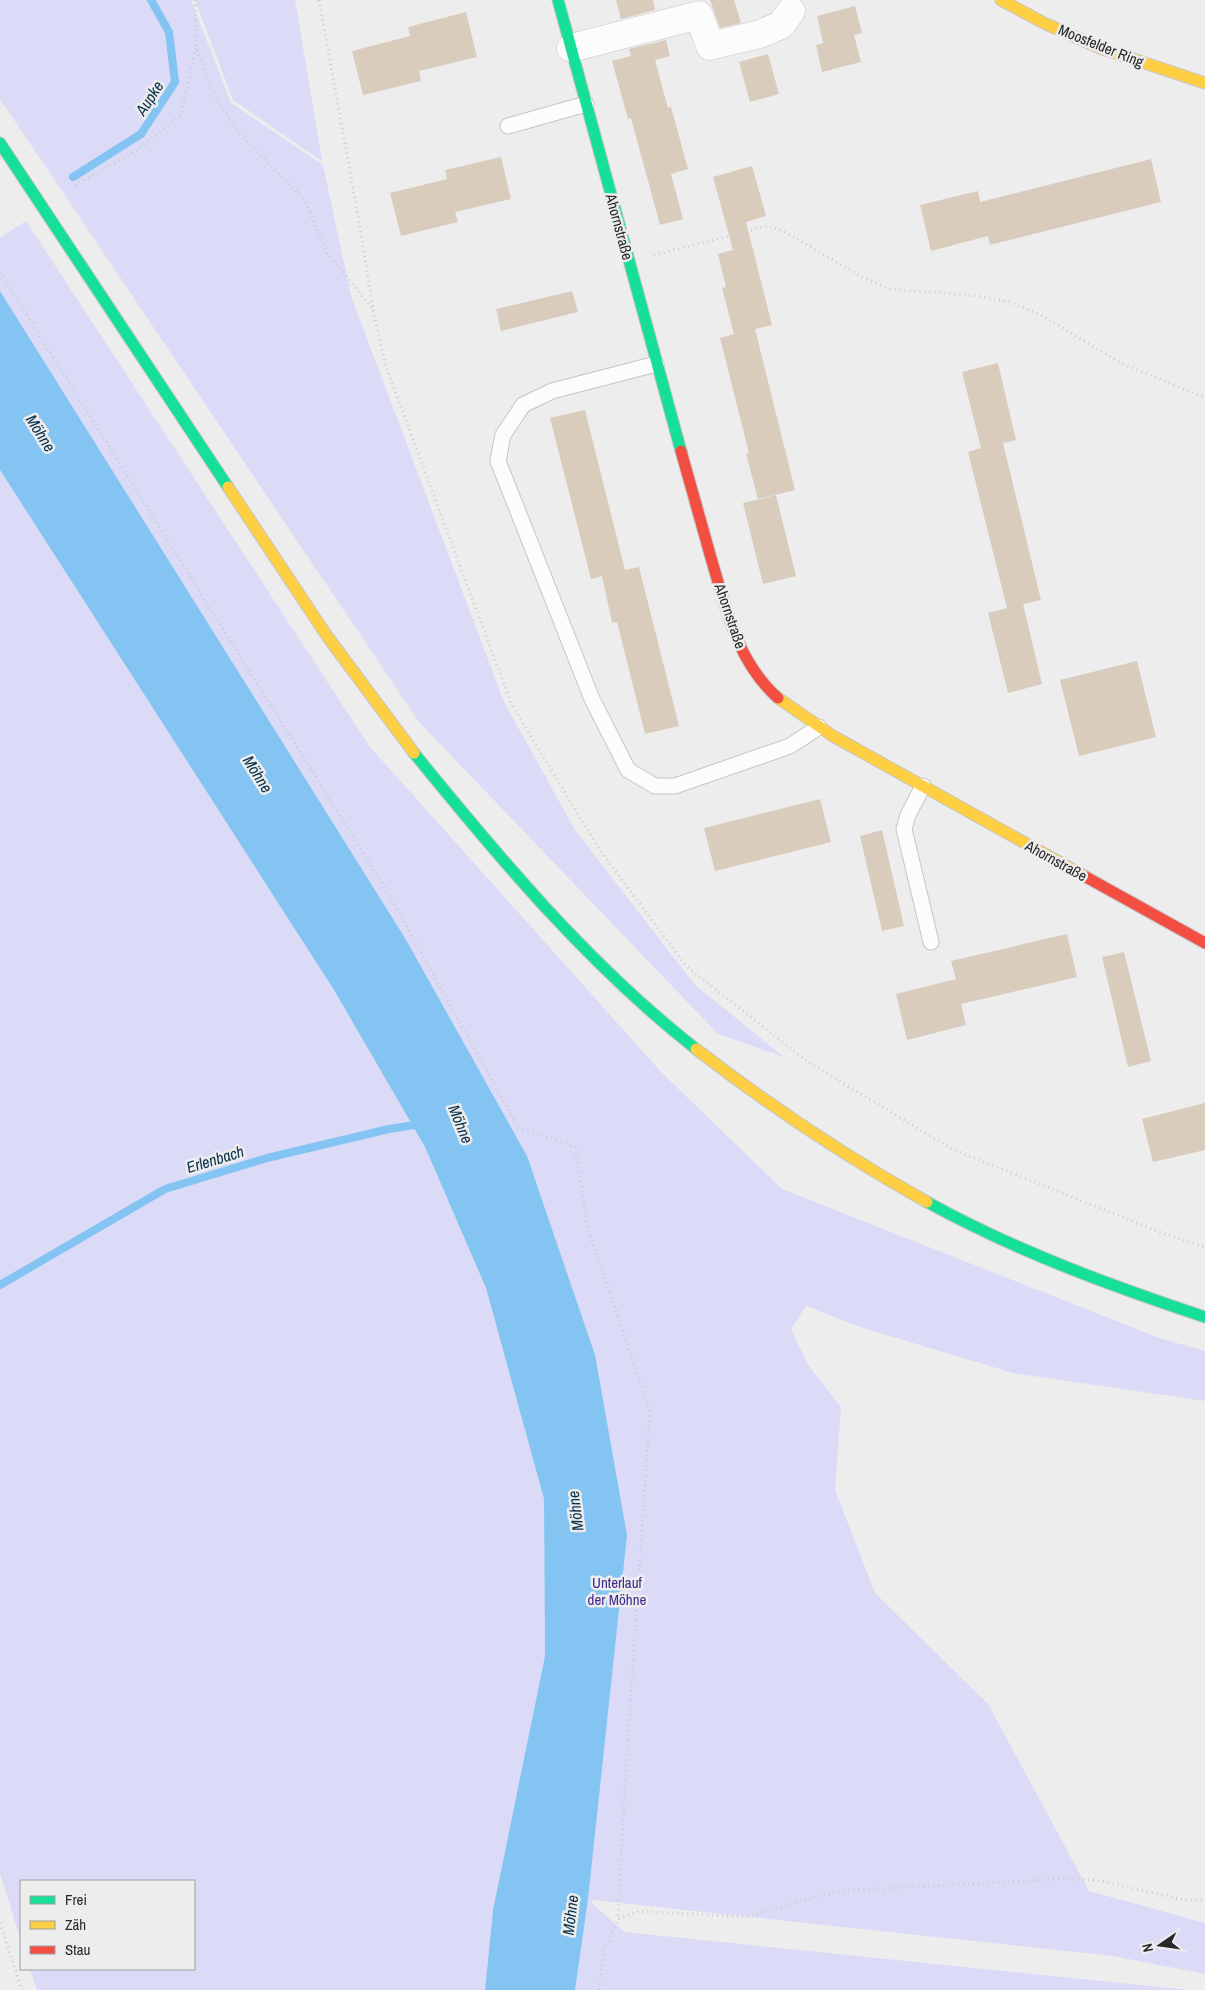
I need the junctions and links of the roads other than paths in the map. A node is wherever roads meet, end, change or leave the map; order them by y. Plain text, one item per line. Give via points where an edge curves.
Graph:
1 (558, 0) edge
2 (1001, 0) edge
3 (791, 11) dead end
4 (571, 48) junction
5 (1205, 83) edge
6 (586, 104) junction
7 (508, 126) dead end
8 (0, 143) edge
9 (656, 364) junction
10 (819, 727) junction
11 (924, 786) junction
12 (932, 942) dead end
13 (1205, 944) edge
14 (1205, 1317) edge

1 - 4 main road, Ahornstraße
2 - 5 main road, Moosfelder Ring via 1100,48
3 - 4 street via 781,25 760,34 710,46 700,15
4 - 6 main road, Ahornstraße
6 - 7 lane
6 - 9 main road, Ahornstraße
8 - 14 main road via 322,628 394,728 511,870 615,978 693,1046 793,1122 895,1186 1030,1253 1099,1281
9 - 10 main road, Ahornstraße via 728,620 741,652 762,682 782,702
9 - 10 lane via 552,391 524,405 503,435 498,461 592,700 628,770 655,786 675,786 790,746
10 - 11 main road, Ahornstraße
11 - 12 lane via 904,829
11 - 13 main road, Ahornstraße

